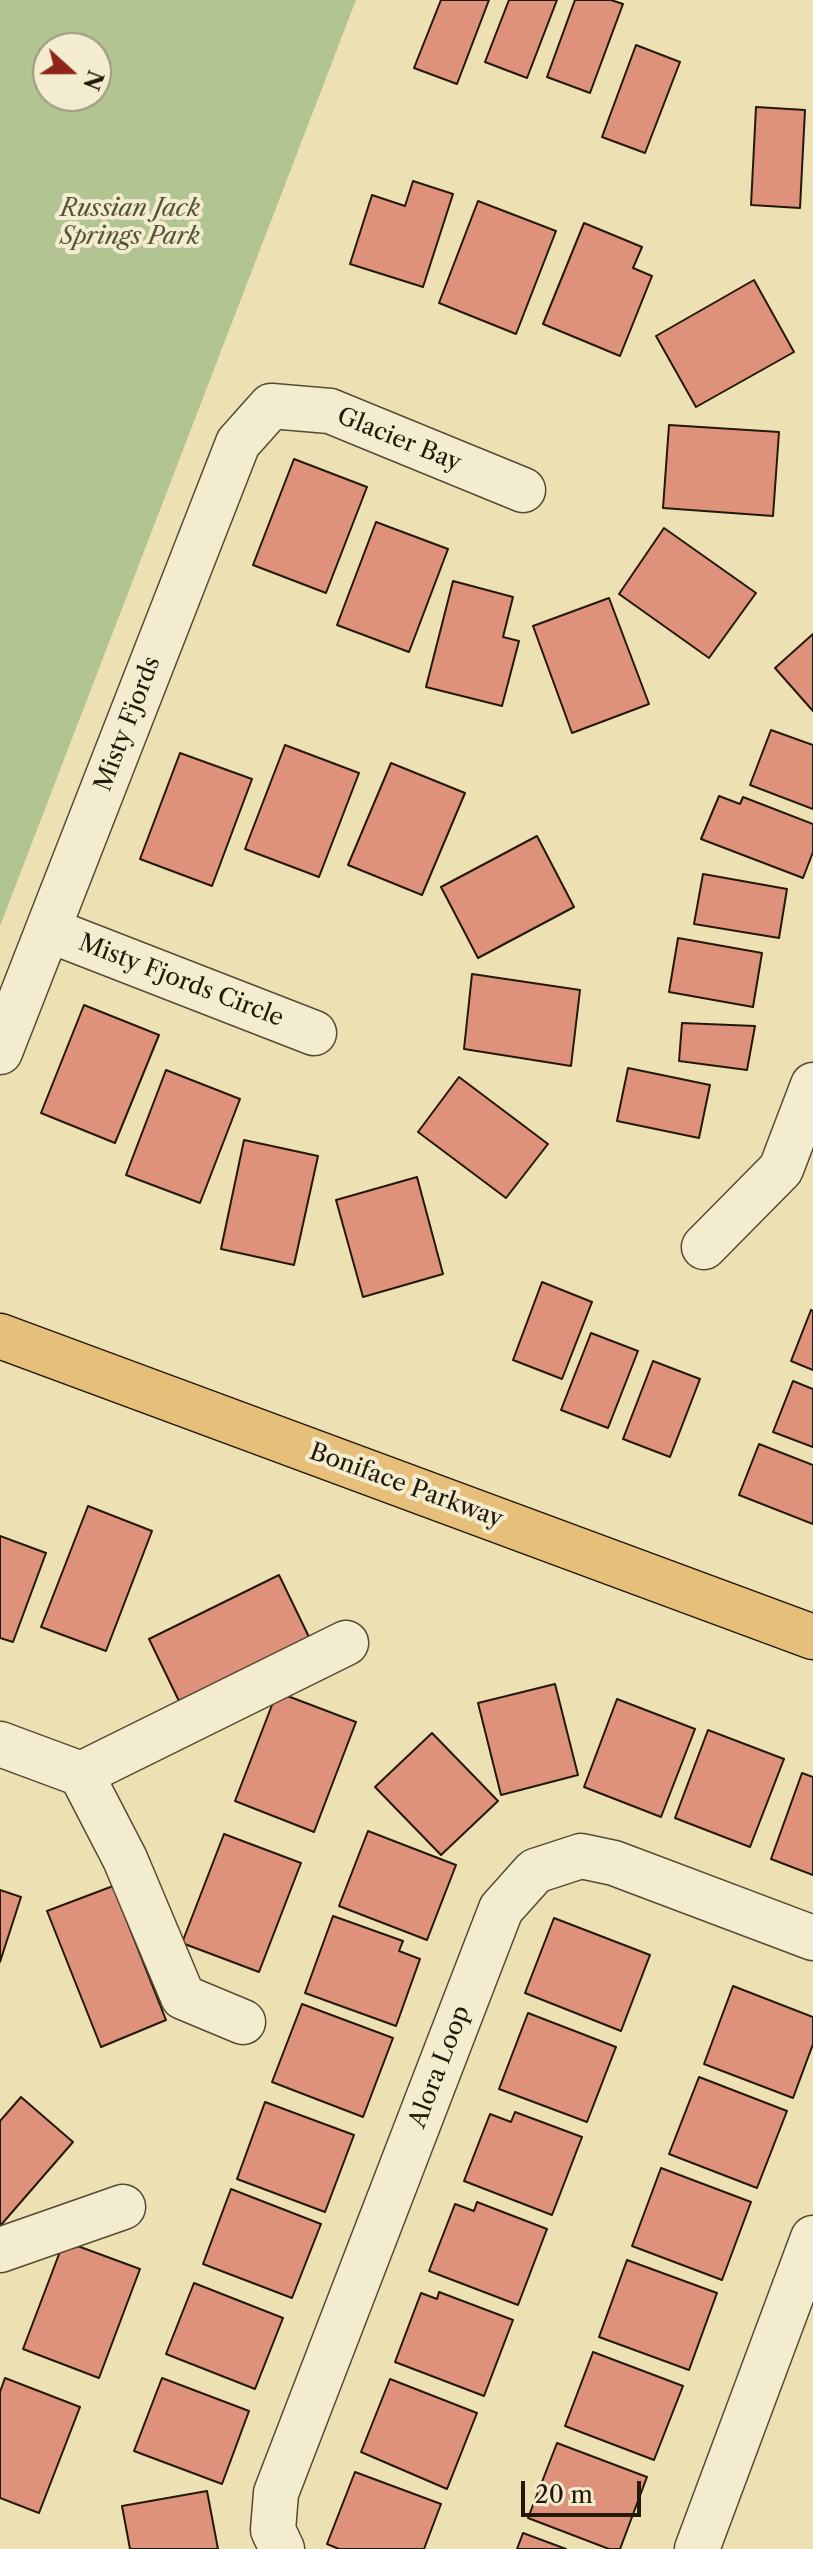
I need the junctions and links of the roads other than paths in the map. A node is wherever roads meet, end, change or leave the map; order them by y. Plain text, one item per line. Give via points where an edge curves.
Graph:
1 (271, 406) joint
2 (523, 490) dead end
3 (49, 930) junction
4 (314, 1033) dead end
5 (0, 1052) edge
6 (813, 1085) edge
7 (704, 1247) dead end
8 (0, 1336) edge
9 (813, 1637) edge
10 (346, 1643) dead end
11 (0, 1744) edge
12 (81, 1774) junction
13 (813, 1938) edge
14 (243, 2022) dead end
15 (123, 2207) dead end
16 (813, 2238) edge
17 (0, 2250) edge
18 (282, 2549) edge
19 (697, 2549) edge

1 - 2 street, Glacier Bay via 330,411
1 - 3 street, Misty Fjords via 238,443
3 - 4 street, Misty Fjords Circle
3 - 5 street, Misty Fjords
6 - 7 street via 781,1169
8 - 9 main road, Boniface Parkway
10 - 12 street
11 - 12 street
12 - 14 street via 125,1859 183,1997
13 - 18 street, Alora Loop via 614,1863 581,1856 535,1871 501,1909 276,2493 273,2530
15 - 17 street
16 - 19 street

